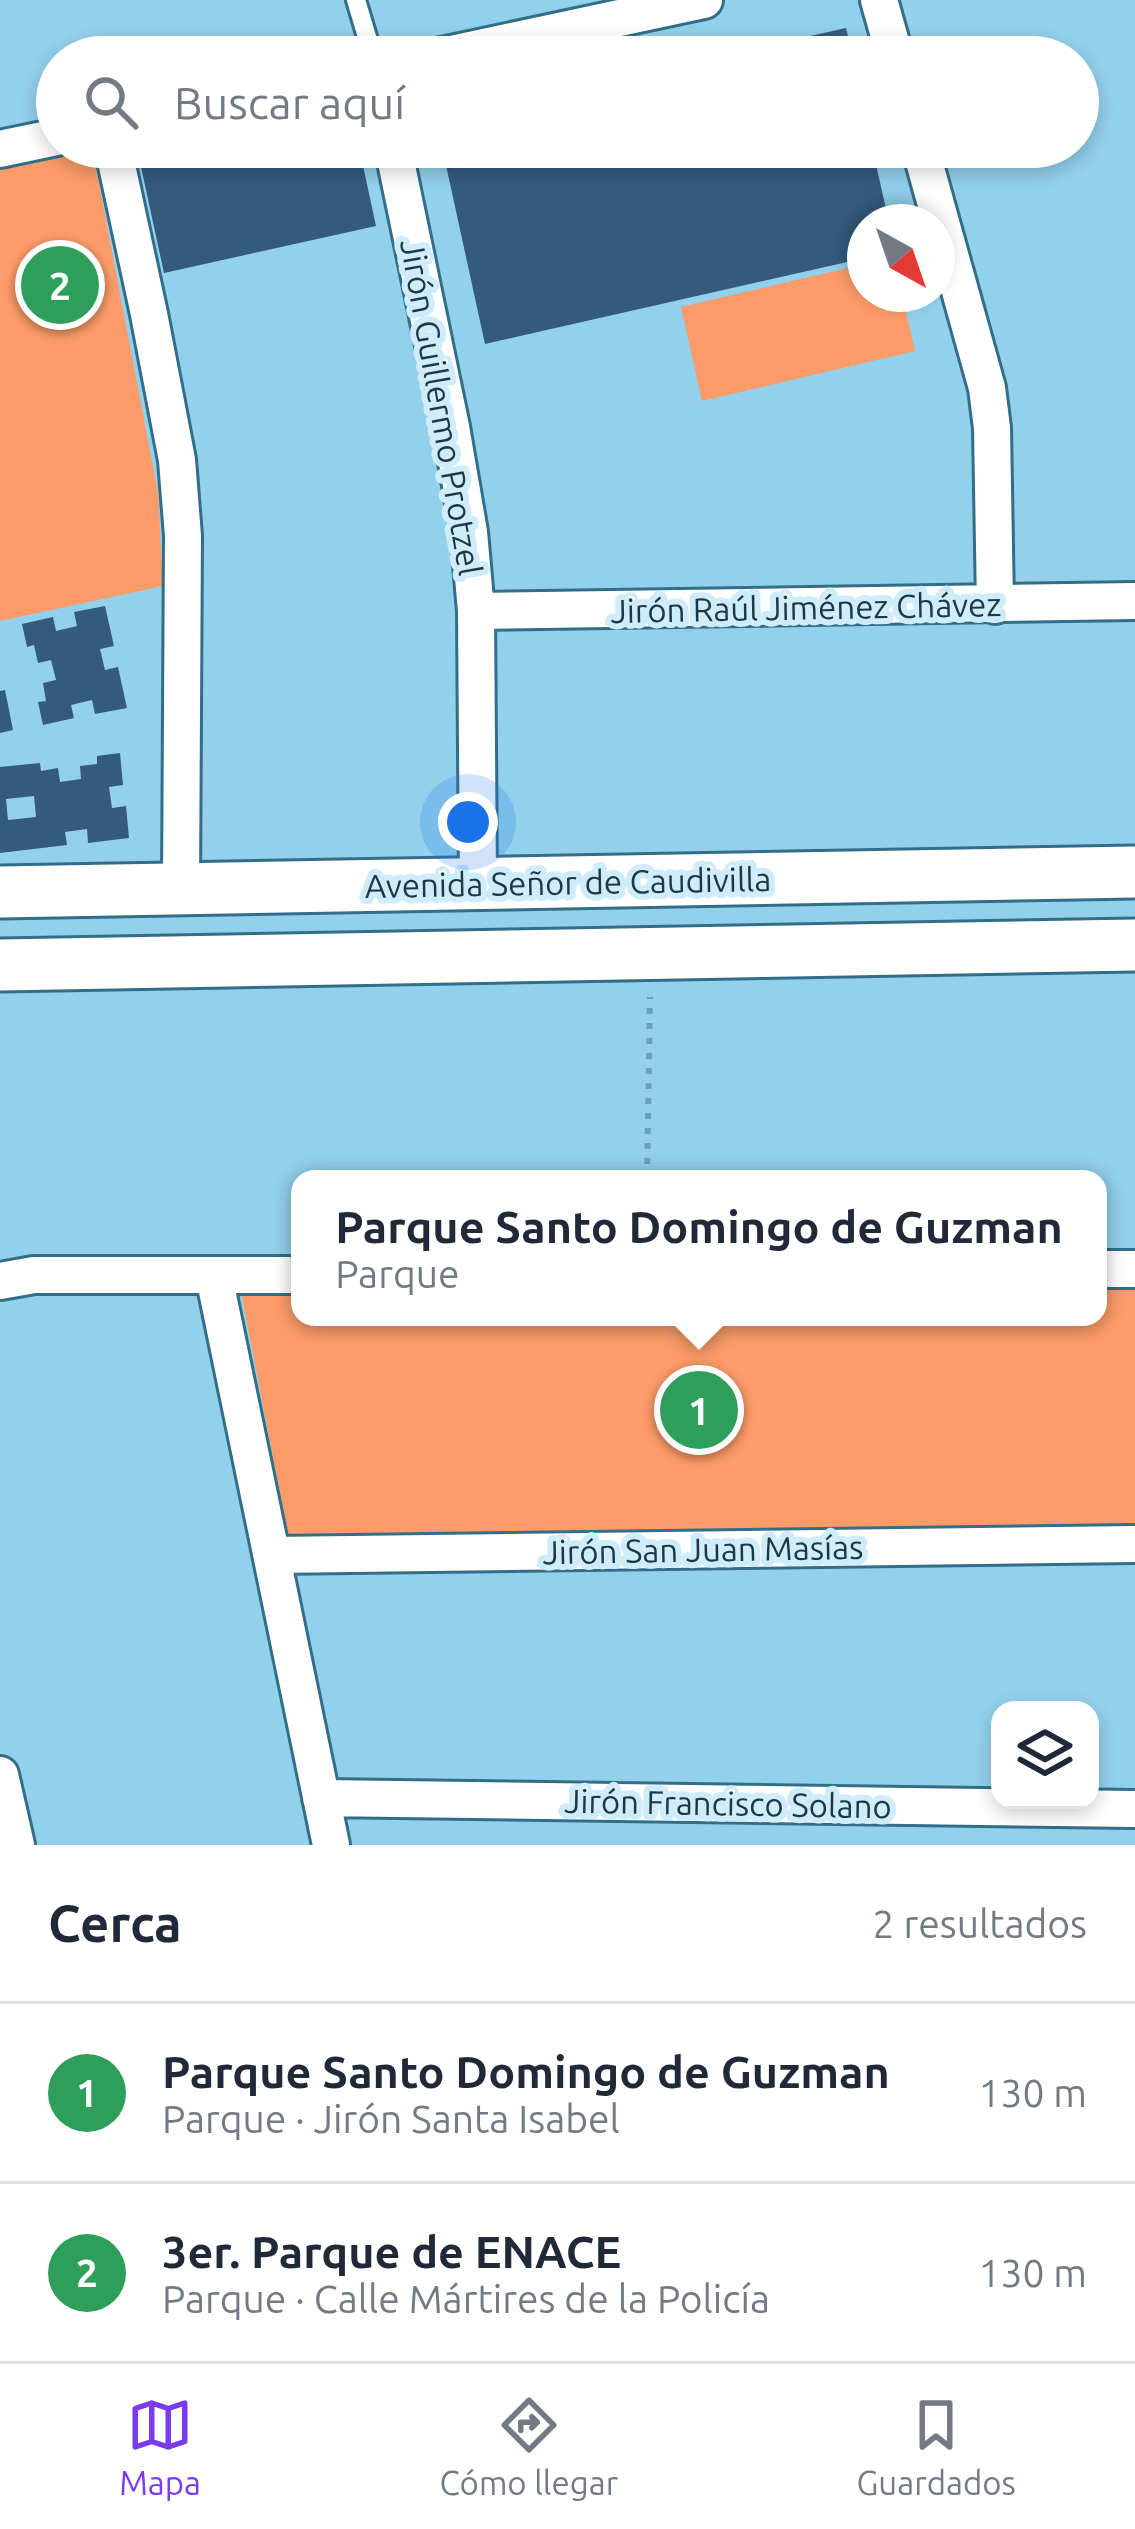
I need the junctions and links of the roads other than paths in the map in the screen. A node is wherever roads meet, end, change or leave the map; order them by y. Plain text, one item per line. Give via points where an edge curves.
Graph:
1 (356, 0) edge
2 (704, 0) edge
3 (879, 0) edge
4 (367, 36) edge
5 (535, 36) edge
6 (889, 36) edge
7 (36, 141) edge
8 (0, 149) edge
9 (118, 168) edge
10 (397, 168) edge
11 (926, 168) edge
12 (1135, 601) edge
13 (995, 605) junction
14 (476, 611) junction
15 (1135, 872) edge
16 (478, 884) junction
17 (181, 888) junction
18 (0, 892) edge
19 (1135, 945) edge
20 (0, 965) edge
21 (291, 1275) edge
22 (214, 1276) junction
23 (0, 1281) edge
24 (1135, 1544) edge
25 (272, 1555) junction
26 (0, 1774) edge
27 (321, 1798) junction
28 (1135, 1808) edge
29 (16, 1845) edge
30 (331, 1845) edge

1 - 4 lane
2 - 5 street
3 - 6 street
7 - 8 street
9 - 17 street via 177,460
10 - 14 street, Jirón Guillermo Protzel via 451,427
11 - 13 street via 986,388
12 - 13 street, Jirón Raúl Jiménez Chávez
13 - 14 street, Jirón Raúl Jiménez Chávez
14 - 16 street, Jirón Guillermo Protzel
15 - 16 main road, Avenida Señor de Caudivilla
16 - 17 main road, Avenida Señor de Caudivilla
17 - 18 main road, Avenida Señor de Caudivilla
19 - 20 main road
21 - 22 street
22 - 23 street
22 - 25 street
24 - 25 street, Jirón San Juan Masías
25 - 27 street
26 - 29 street
27 - 28 street, Jirón Francisco Solano
27 - 30 street

